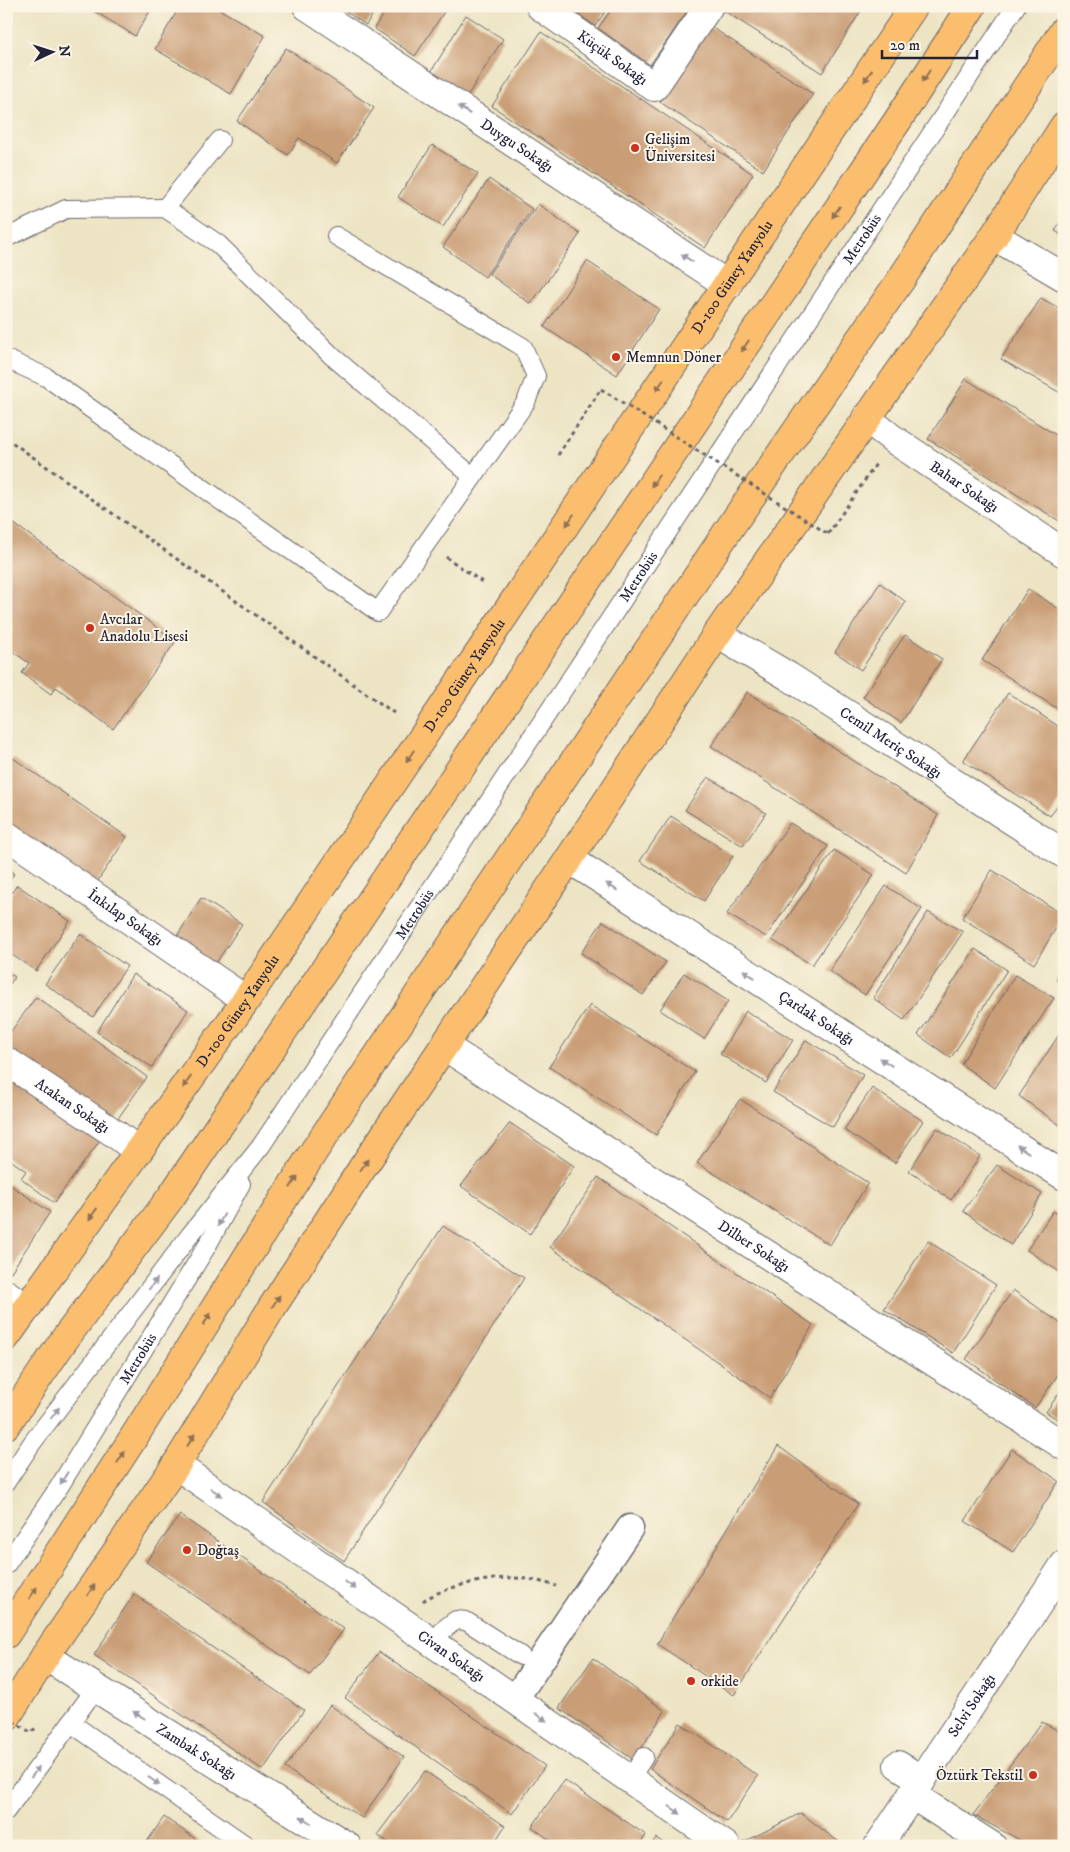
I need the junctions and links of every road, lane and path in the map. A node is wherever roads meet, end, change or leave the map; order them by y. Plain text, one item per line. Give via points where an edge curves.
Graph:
1 (307, 6) edge
2 (540, 6) edge
3 (709, 6) edge
4 (914, 6) edge
5 (972, 6) edge
6 (1016, 6) edge
7 (1064, 30) edge
8 (1064, 126) edge
9 (220, 140) dead end
10 (165, 208) junction
11 (336, 236) dead end
12 (994, 236) junction
13 (6, 238) edge
14 (1064, 277) edge
15 (728, 285) junction
16 (6, 359) edge
17 (866, 418) junction
18 (6, 438) edge
19 (893, 439) junction
20 (558, 455) dead end
21 (472, 476) junction
22 (426, 543) junction
23 (1064, 553) edge
24 (482, 582) dead end
25 (717, 634) junction
26 (394, 712) dead end
27 (6, 835) edge
28 (1064, 854) edge
29 (569, 859) junction
30 (246, 1000) junction
31 (444, 1046) junction
32 (6, 1061) edge
33 (261, 1146) junction
34 (138, 1151) junction
35 (1064, 1176) edge
36 (16, 1301) edge
37 (6, 1338) edge
38 (6, 1425) edge
39 (1064, 1446) edge
40 (176, 1465) junction
41 (6, 1482) edge
42 (630, 1528) dead end
43 (6, 1565) edge
44 (1064, 1565) edge
45 (584, 1597) junction
46 (404, 1622) junction
47 (6, 1634) edge
48 (434, 1643) junction
49 (45, 1656) junction
50 (521, 1656) dead end
51 (96, 1688) junction
52 (515, 1699) junction
53 (6, 1718) edge
54 (72, 1723) junction
55 (36, 1726) dead end
56 (898, 1764) dead end
57 (917, 1787) junction
58 (6, 1812) edge
59 (247, 1846) edge
60 (347, 1846) edge
61 (726, 1846) edge
62 (878, 1846) edge
63 (992, 1846) edge

15 -> 1 street, Duygu Sokağı
2 - 3 street, Küçük Sokağı via 654,87
4 -> 15 main road, D-100 Güney Yanyolu
5 -> 38 main road via 266,1059
6 - 33 lane, Metrobüs
47 -> 7 main road via 312,1154 734,520 900,282
8 - 12 main road
9 - 10 lane
10 - 13 lane via 66,209
10 - 21 lane via 218,244 332,356
11 - 21 lane via 523,347 536,376 526,402
12 - 14 street
12 - 17 main road
15 -> 30 main road, D-100 Güney Yanyolu
16 - 22 lane via 46,377 378,612
17 - 19 street, Bahar Sokağı
17 - 25 main road
18 - 26 path
19 - 20 path, bridge via 828,534 601,389
19 - 23 street, Bahar Sokağı
21 - 22 lane
22 - 24 path
25 - 28 street, Cemil Meriç Sokağı via 788,676
25 - 29 main road
27 - 30 street, İnkılap Sokağı
29 - 31 main road
35 -> 29 street, Çardak Sokağı
30 -> 34 main road, D-100 Güney Yanyolu
31 - 39 street, Dilber Sokağı
40 -> 31 main road via 271,1309
32 - 34 street, Atakan Sokağı
41 -> 33 lane, Metrobüs via 84,1374
33 -> 43 lane, Metrobüs via 207,1246 59,1487
34 -> 36 main road, D-100 Güney Yanyolu
36 - 37 main road, D-100 Güney Yanyolu
40 -> 46 street, Civan Sokağı
49 -> 40 main road
42 - 45 street
44 - 57 street, Selvi Sokağı
45 - 46 path via 540,1581 514,1578 474,1583 444,1590 424,1600
45 - 52 street
46 - 48 street, Civan Sokağı
48 - 50 lane via 456,1620 466,1621
48 - 52 street, Civan Sokağı
49 - 51 street, Zambak Sokağı
49 - 53 main road
51 - 54 lane
60 -> 51 street, Zambak Sokağı
52 -> 61 street, Civan Sokağı via 637,1768
53 - 55 path, bridge via 32,1733
58 -> 54 lane
54 -> 59 lane
56 - 57 street
57 - 62 street, Selvi Sokağı
57 - 63 street

